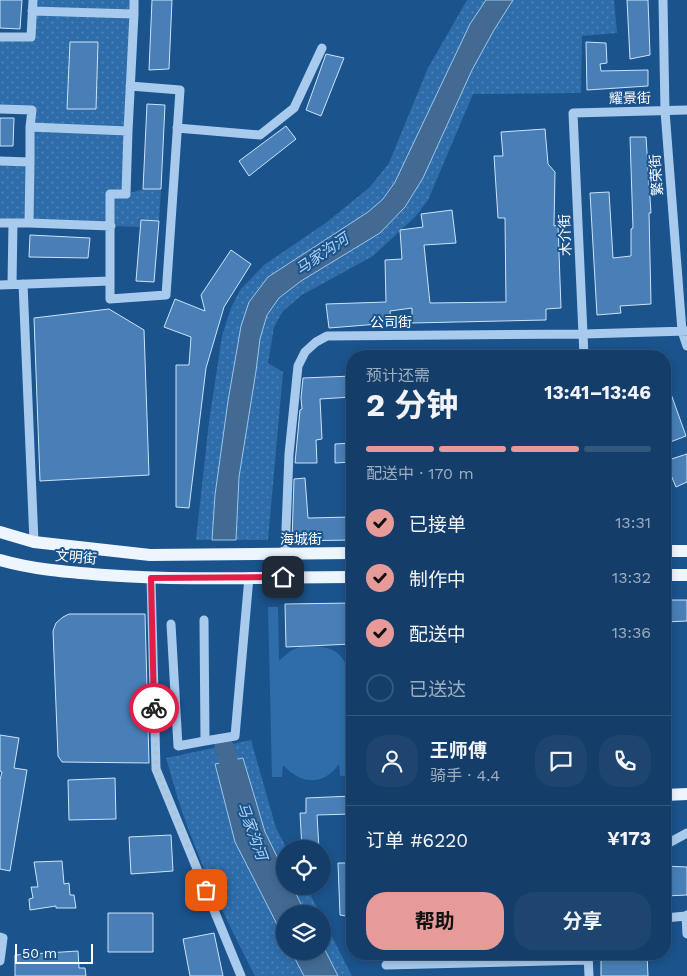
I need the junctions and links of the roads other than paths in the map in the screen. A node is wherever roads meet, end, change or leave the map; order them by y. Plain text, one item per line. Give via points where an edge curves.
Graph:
1 (32, 0) edge
2 (134, 0) edge
3 (663, 0) edge
4 (32, 10) junction
5 (134, 14) junction
6 (0, 37) edge
7 (322, 48) dead end
8 (130, 86) junction
9 (0, 109) edge
10 (687, 110) edge
11 (665, 111) junction
12 (573, 113) joint
13 (30, 127) junction
14 (177, 128) junction
15 (128, 130) junction
16 (0, 162) edge
17 (30, 162) junction
18 (0, 222) edge
19 (13, 223) junction
20 (29, 223) junction
21 (111, 226) junction
22 (110, 281) junction
23 (12, 284) junction
24 (24, 284) junction
25 (0, 285) edge
26 (684, 331) edge
27 (584, 334) junction
28 (687, 346) edge
29 (584, 350) edge
30 (0, 532) edge
31 (34, 542) junction
32 (671, 551) edge
33 (687, 551) edge
34 (346, 553) edge
35 (251, 554) joint
36 (285, 554) junction
37 (0, 560) edge
38 (671, 575) edge
39 (687, 575) edge
40 (249, 577) junction
41 (346, 577) edge
42 (151, 578) junction
43 (204, 620) dead end
44 (171, 624) dead end
45 (205, 741) junction
46 (687, 794) edge
47 (671, 795) edge
48 (687, 833) edge
49 (671, 842) edge
50 (686, 916) edge
51 (671, 917) edge
52 (687, 934) edge
53 (2, 938) edge
54 (0, 960) edge
55 (512, 960) edge
56 (588, 960) edge
57 (386, 965) dead end
58 (241, 976) edge
59 (588, 976) edge

1 - 4 street
2 - 5 street
3 - 11 street, 繁荣街
4 - 5 street
4 - 6 street via 31,38
5 - 8 street
7 - 14 street via 294,108 260,135
8 - 14 street via 180,90
8 - 15 street
9 - 13 street via 32,110
10 - 11 street, 耀景街
11 - 12 street, 耀景街
11 - 26 street, 繁荣街
12 - 27 street, 木介街
13 - 15 street
13 - 17 street
14 - 22 street via 166,295 110,298
15 - 21 street via 126,194 110,194
16 - 17 street
17 - 20 street
18 - 19 street
19 - 20 street
19 - 23 street
20 - 21 street
21 - 22 street
22 - 24 street
23 - 24 street
23 - 25 street
24 - 31 street
26 - 27 street, 公司街
26 - 28 street, 繁荣街
27 - 29 street, 木介街
27 - 36 street, 公司街 via 327,336 316,342 305,352 298,366 288,454
30 - 31 main road, 文明街
31 - 35 main road, 文明街 via 150,555
32 - 33 main road
34 - 36 main road, 海城街
35 - 36 main road, 海城街
37 - 42 main road, 文明街 via 51,571
38 - 39 main road
40 - 41 main road
40 - 42 main road, 文明街
40 - 45 street via 235,736
42 - 58 street via 156,769
43 - 45 street
44 - 45 street via 178,746
46 - 47 main road
48 - 49 street
50 - 51 street
50 - 52 street
53 - 54 street
55 - 57 street
56 - 59 street

